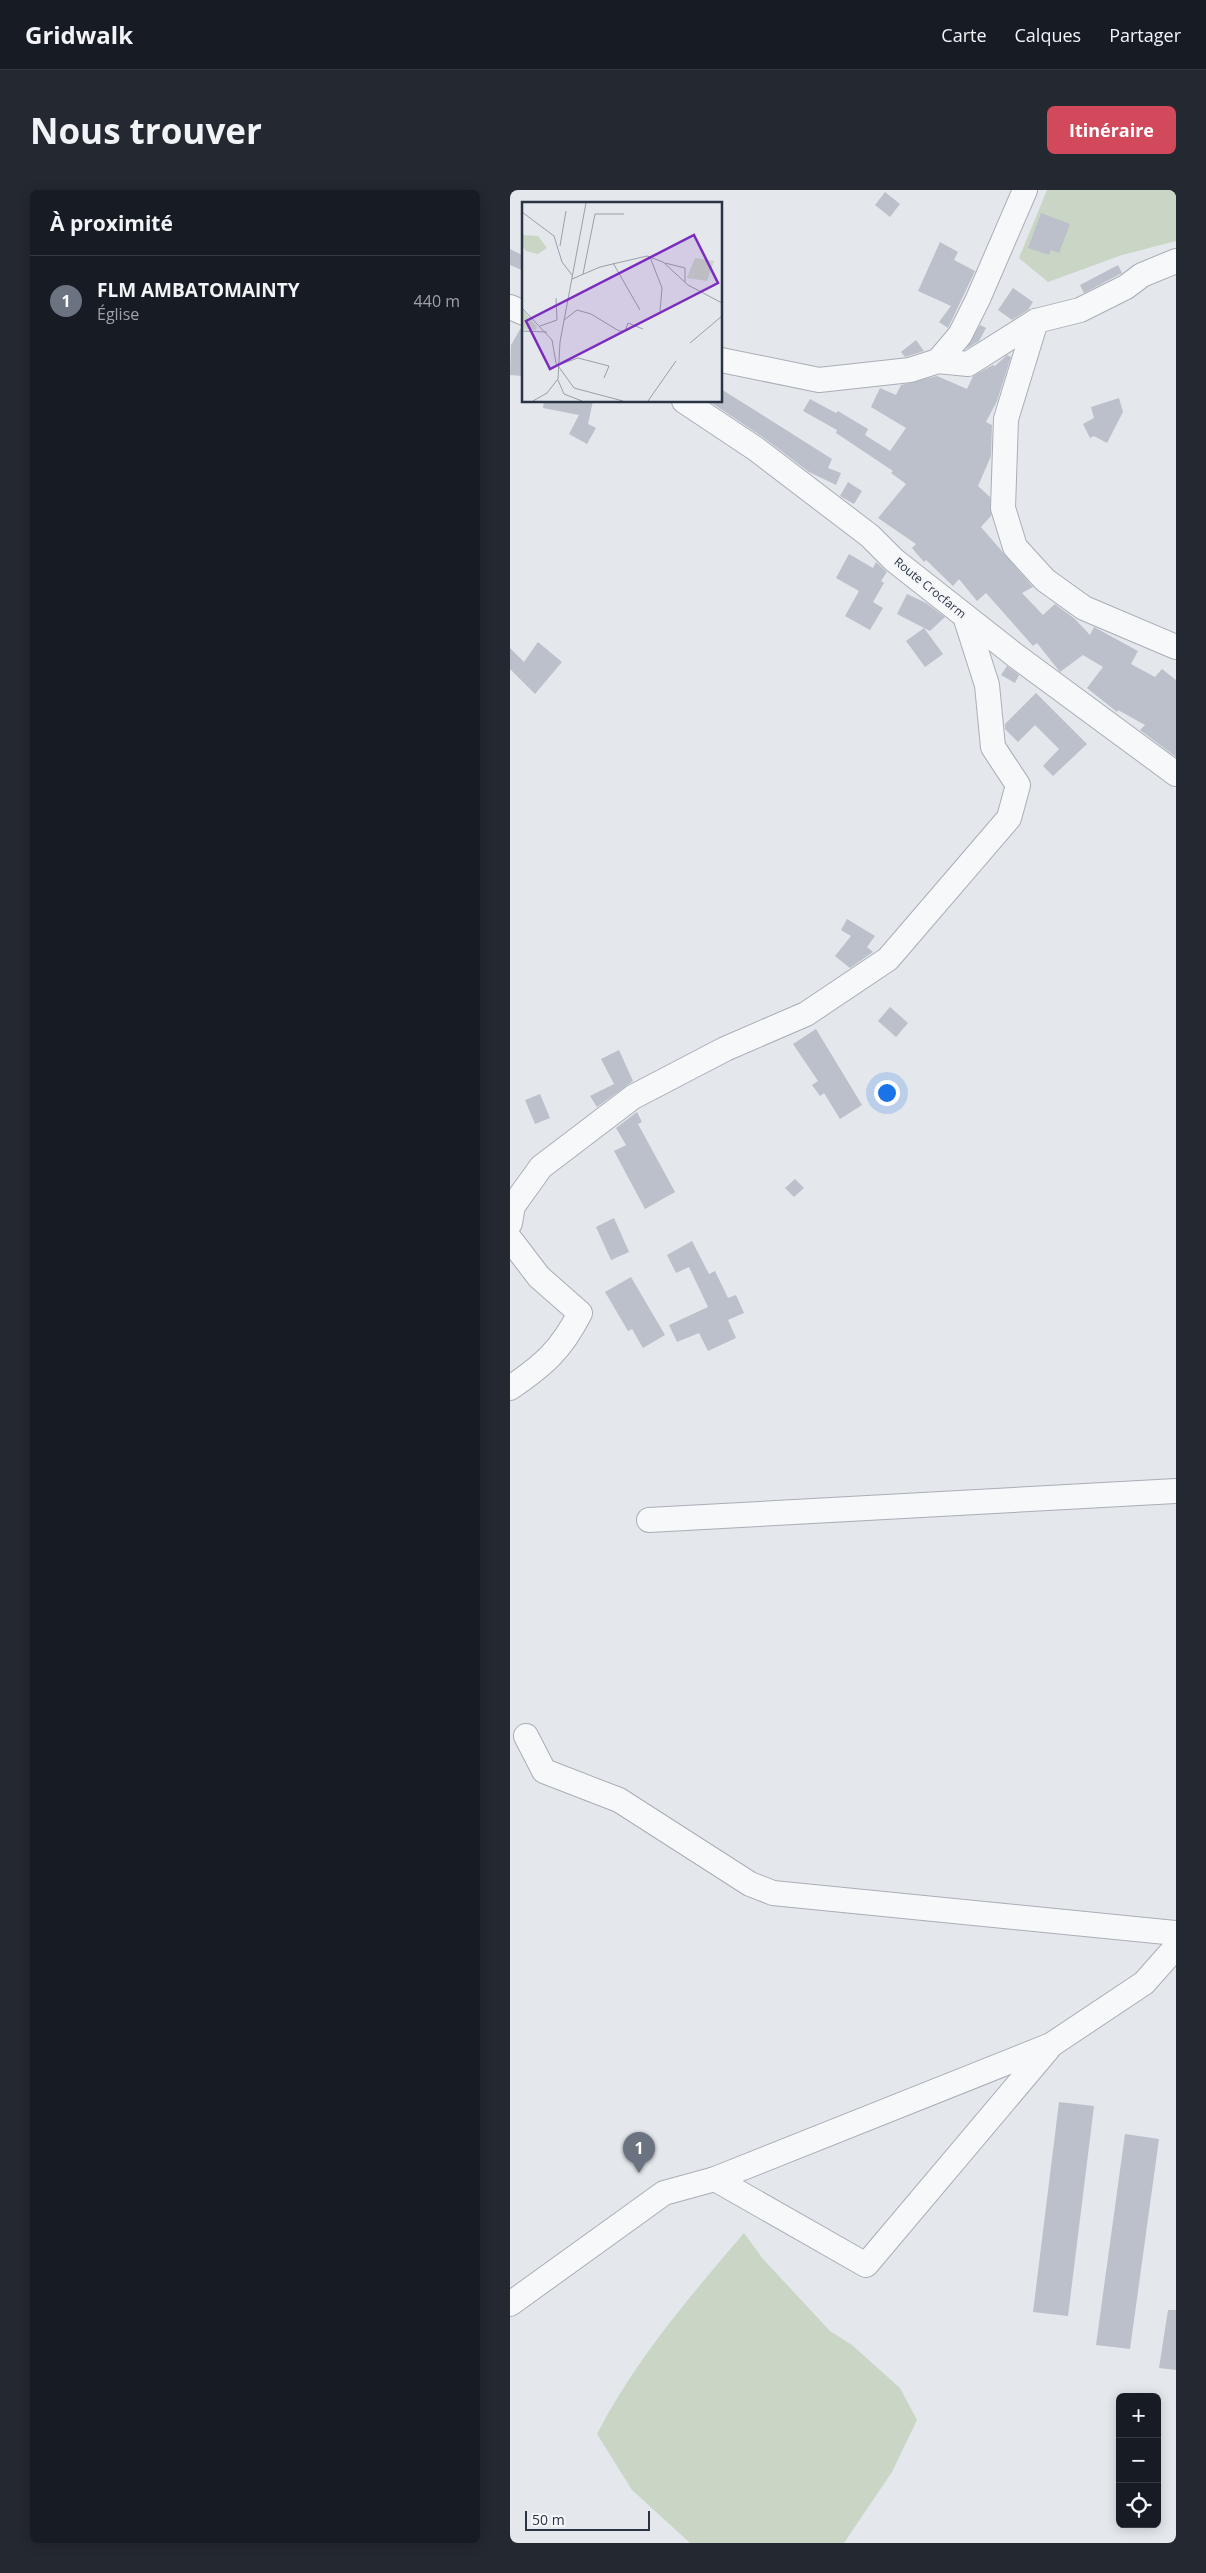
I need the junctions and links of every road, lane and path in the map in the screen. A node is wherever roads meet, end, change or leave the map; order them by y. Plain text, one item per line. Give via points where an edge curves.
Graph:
1 (1025, 190) edge
2 (1176, 261) edge
3 (510, 307) edge
4 (522, 312) edge
5 (1036, 321) junction
6 (722, 360) edge
7 (938, 361) junction
8 (686, 402) edge
9 (965, 616) junction
10 (1176, 647) edge
11 (1176, 774) edge
12 (510, 1223) edge
13 (510, 1239) edge
14 (510, 1388) edge
15 (1176, 1491) edge
16 (649, 1520) dead end
17 (526, 1736) dead end
18 (1176, 1933) edge
19 (1176, 1947) edge
20 (1051, 2045) junction
21 (716, 2178) junction
22 (510, 2304) edge

1 - 7 street via 960,335
2 - 5 street via 1142,275 1126,287 1080,310
3 - 4 street
5 - 7 street via 968,364
5 - 10 street via 1006,419 1003,508 1015,547 1045,580 1084,608
6 - 7 street via 819,380 910,370
8 - 9 street, Route Crocfarm via 756,449 870,536 894,560
9 - 11 street, Route Crocfarm
9 - 12 street via 987,685 993,747 1018,785 1008,818 888,959 806,1014 725,1049 633,1097 541,1168 513,1206
13 - 14 street via 539,1277 580,1312 571,1330 545,1364
15 - 16 street
17 - 18 street via 544,1771 619,1800 750,1884 773,1893
19 - 20 street via 1144,1983
20 - 21 street
20 - 21 street via 866,2265
21 - 22 street via 664,2193

